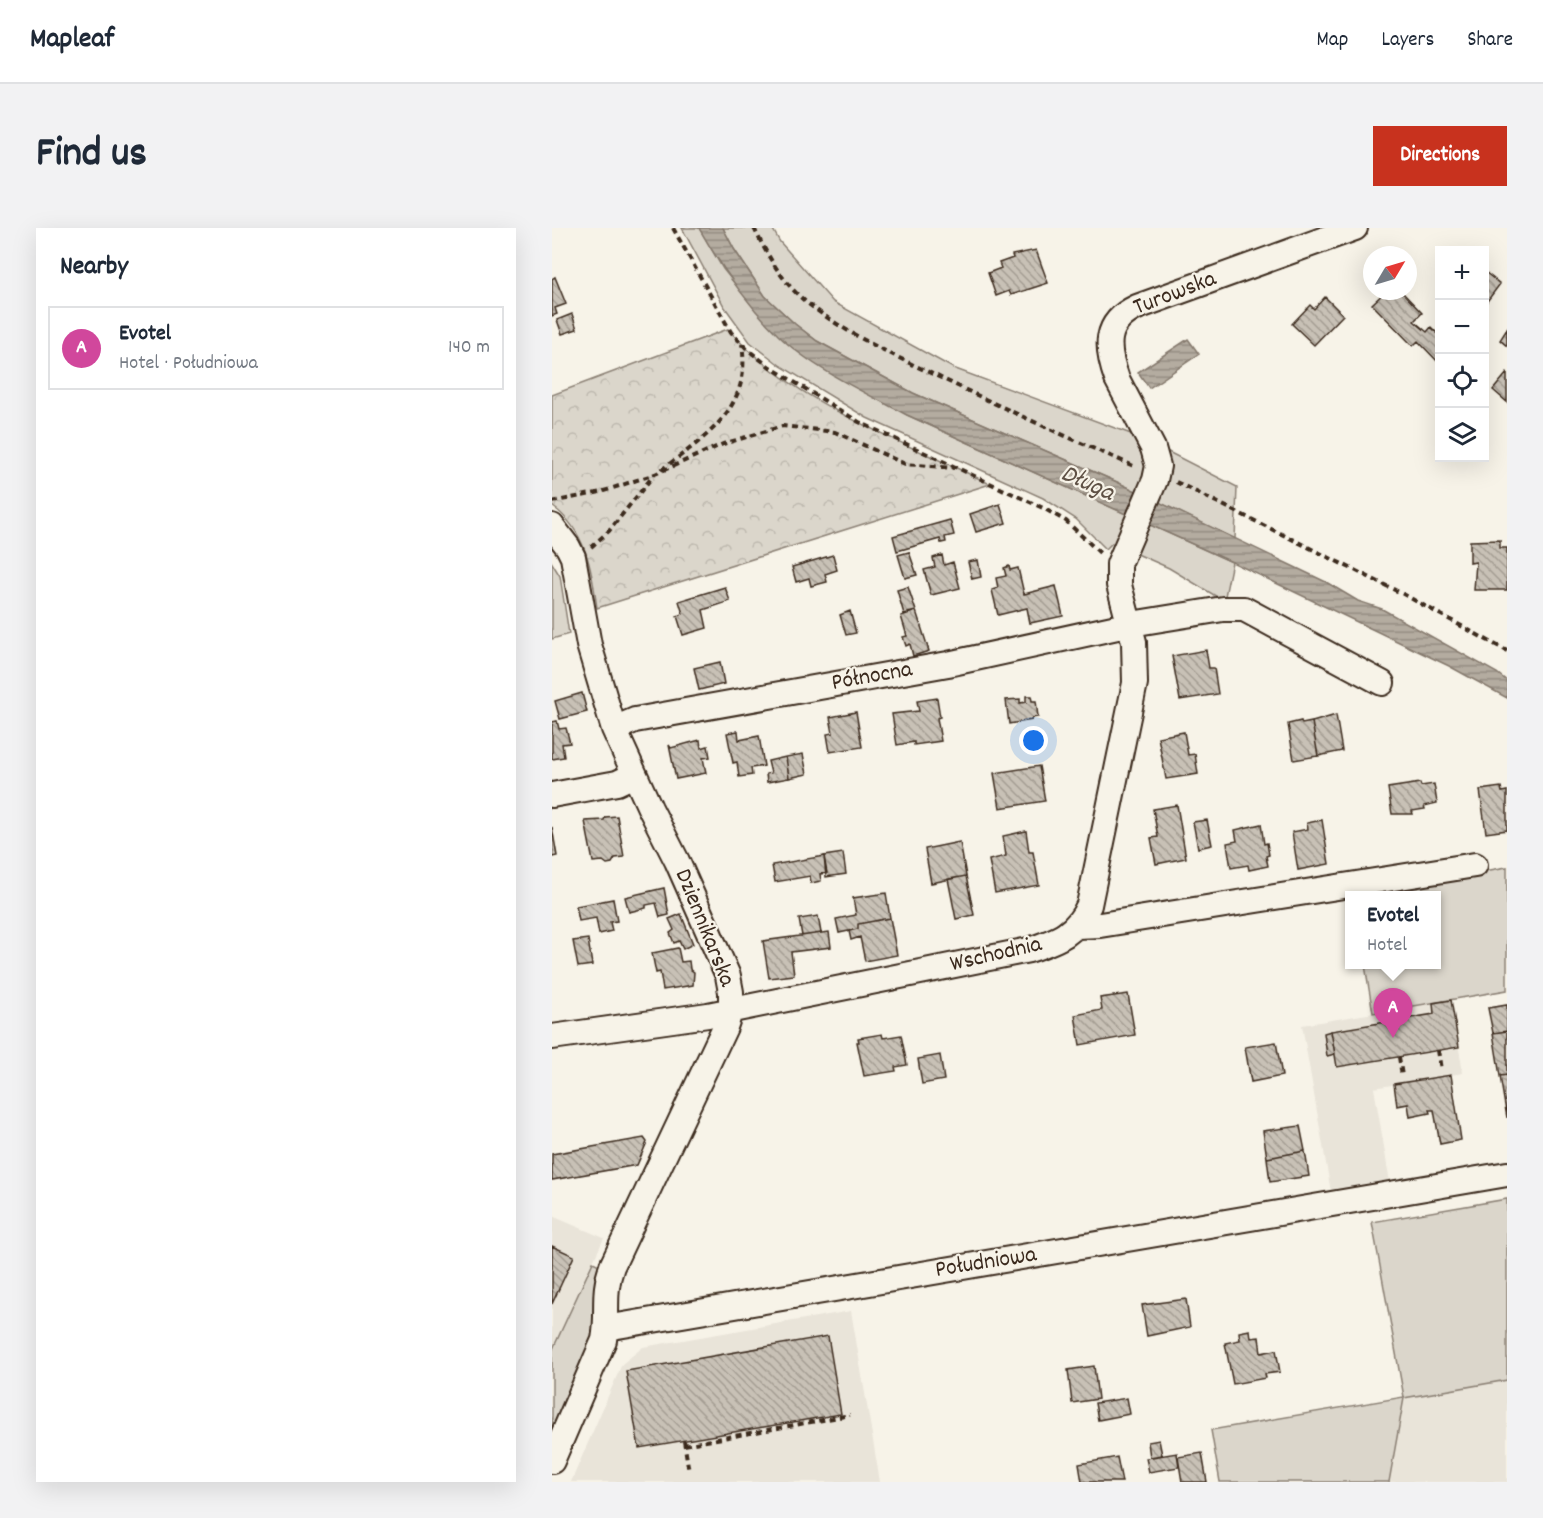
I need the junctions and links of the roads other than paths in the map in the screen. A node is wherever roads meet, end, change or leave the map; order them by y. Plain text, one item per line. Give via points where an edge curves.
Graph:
1 (1355, 228) edge
2 (552, 526) edge
3 (1131, 624) junction
4 (1382, 683) dead end
5 (614, 729) junction
6 (634, 775) junction
7 (552, 795) edge
8 (1475, 865) dead end
9 (1077, 926) junction
10 (731, 1009) junction
11 (552, 1037) edge
12 (1507, 1174) edge
13 (606, 1328) junction
14 (552, 1461) edge

1 - 3 street, Turowska via 1137,307 1120,318 1110,336 1109,354 1157,461 1156,476 1121,558 1119,585
2 - 5 street, Dziennikarska via 580,555 589,645
3 - 4 street, Północna via 1244,609
3 - 5 street, Północna via 948,664 635,720
3 - 9 street via 1135,683 1089,905
5 - 6 street, Dziennikarska
6 - 7 street via 617,783
6 - 10 street, Dziennikarska via 728,976
8 - 9 street
9 - 10 street, Wschodnia via 1062,938 1029,950
10 - 11 street, Wschodnia
10 - 13 street, Dziennikarska via 612,1266 604,1299
12 - 13 street, Południowa
13 - 14 street

